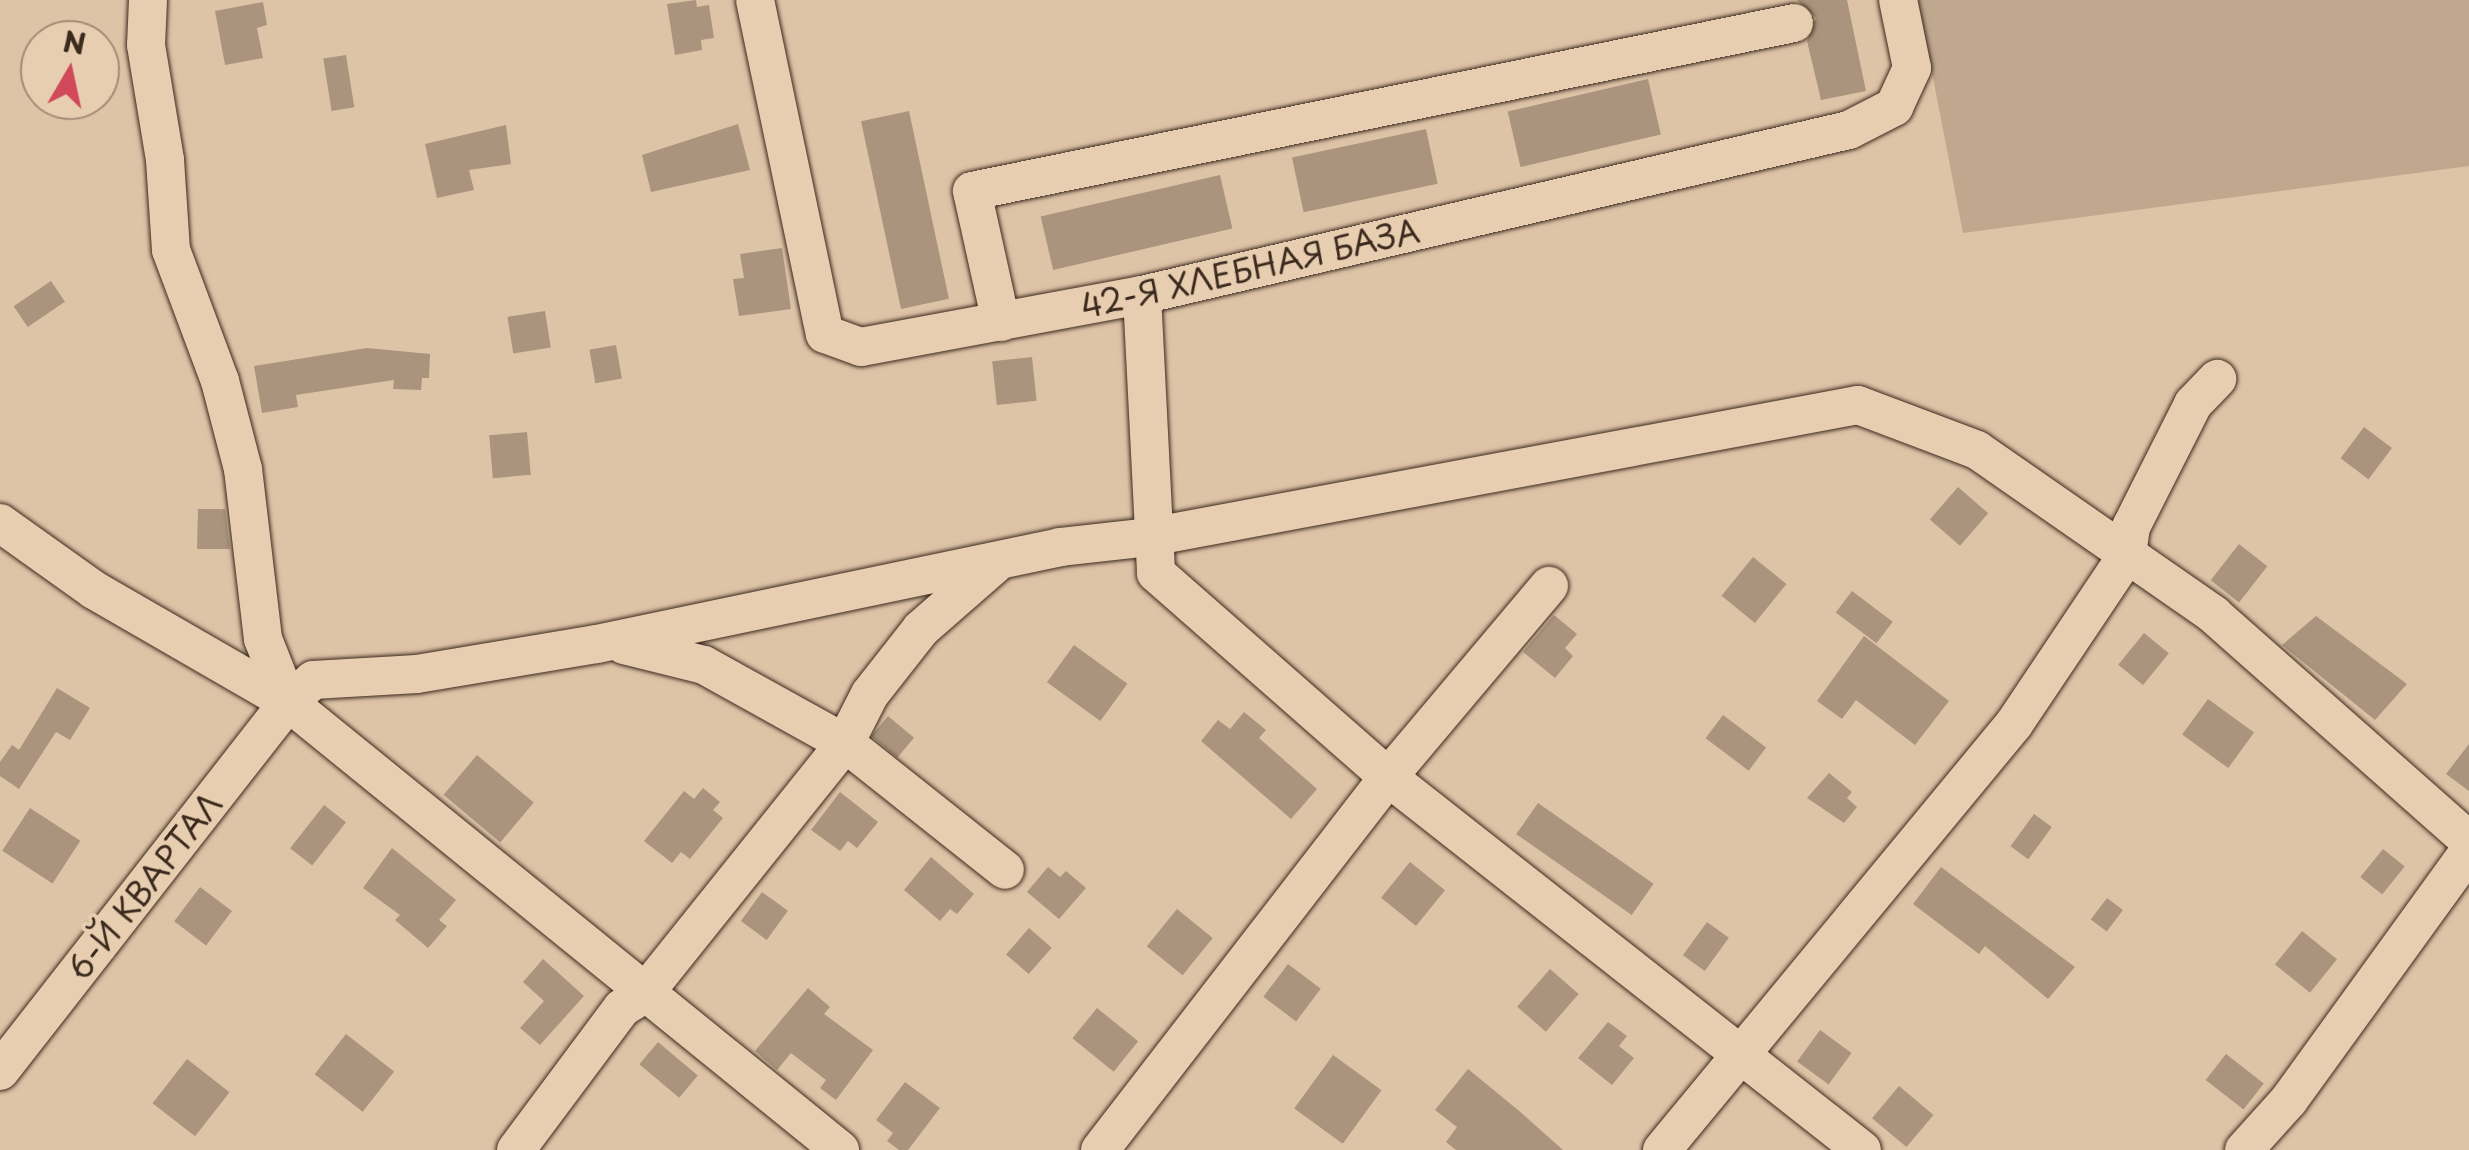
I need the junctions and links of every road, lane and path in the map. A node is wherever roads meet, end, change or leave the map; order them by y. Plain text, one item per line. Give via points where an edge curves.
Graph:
1 (148, 0) edge
2 (755, 0) edge
3 (1898, 0) edge
4 (1794, 23) dead end
5 (1142, 294) junction
6 (1001, 322) junction
7 (2217, 379) dead end
8 (0, 523) edge
9 (1150, 538) junction
10 (2127, 555) junction
11 (996, 564) junction
12 (1549, 586) dead end
13 (597, 644) junction
14 (288, 702) junction
15 (845, 743) junction
16 (1388, 777) junction
17 (2469, 842) edge
18 (2469, 851) edge
19 (1004, 870) dead end
20 (644, 994) junction
21 (1738, 1052) junction
22 (0, 1070) edge
23 (516, 1150) edge
24 (840, 1150) edge
25 (1100, 1150) edge
26 (1662, 1150) edge
27 (1862, 1150) edge
28 (2244, 1150) edge

1 - 14 street via 146,45 171,250 234,434 264,639
2 - 6 street, 42-Я ХЛЕБНАЯ БАЗА via 825,334 861,347
3 - 5 street, 42-Я ХЛЕБНАЯ БАЗА via 1912,68 1894,107 1849,130
4 - 6 street via 972,191
5 - 6 street, 42-Я ХЛЕБНАЯ БАЗА
5 - 9 street
7 - 10 street via 2193,404 2131,527
8 - 14 street via 94,590
9 - 10 street via 1858,404 1977,450
9 - 11 street via 1060,547
9 - 16 street via 1156,573
10 - 17 street via 2214,615
10 - 21 street via 2014,724
11 - 13 street
11 - 15 street via 921,629 870,694
12 - 16 street
13 - 14 street via 417,674 313,680
13 - 15 street via 650,646 704,666
14 - 20 street
14 - 22 street, 6-Й КВАРТАЛ
15 - 19 street
15 - 20 street
16 - 21 street
16 - 25 street
18 - 28 street via 2289,1100
20 - 23 street via 622,1008
20 - 24 street
21 - 26 street
21 - 27 street

